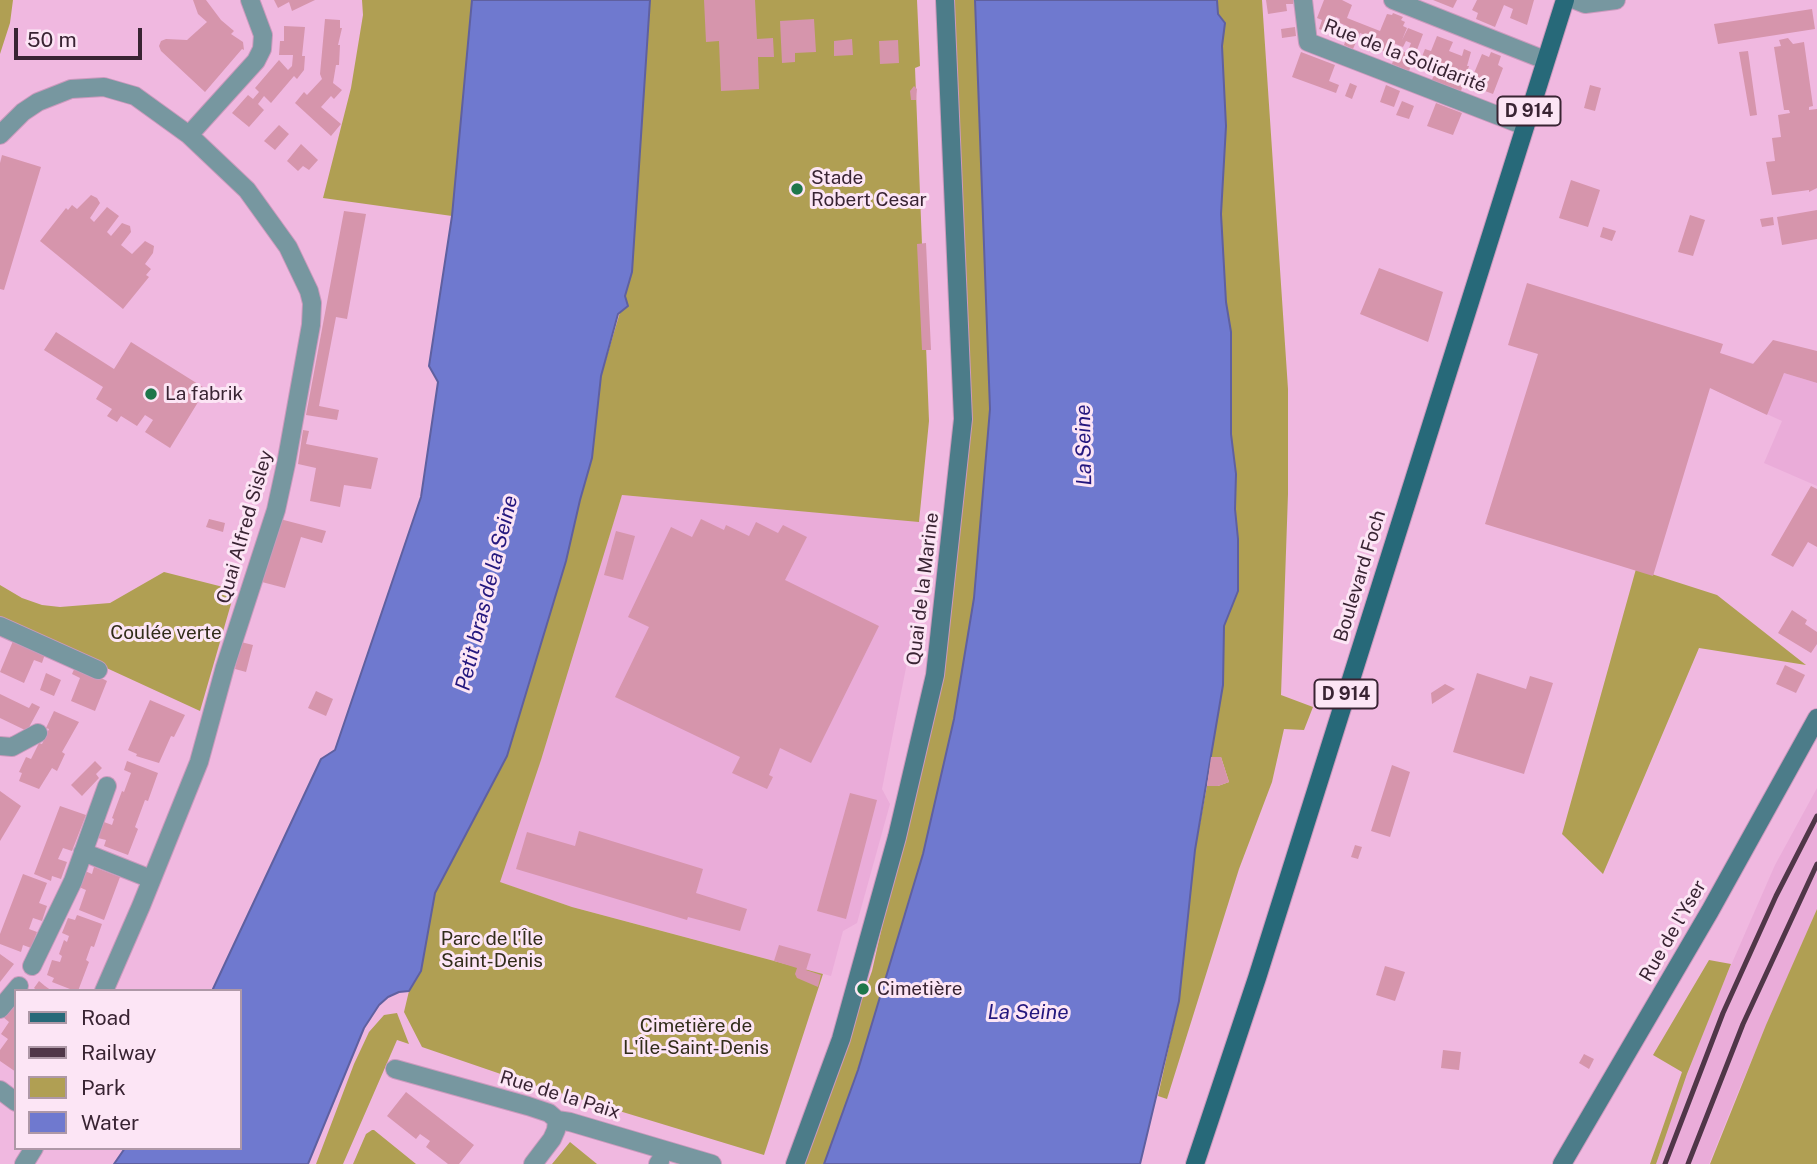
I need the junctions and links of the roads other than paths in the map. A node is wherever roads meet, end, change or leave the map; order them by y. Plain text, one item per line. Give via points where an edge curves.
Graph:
1 (250, 0) edge
2 (945, 0) edge
3 (1303, 0) edge
4 (1393, 0) edge
5 (1565, 0) edge
6 (1575, 0) edge
7 (1616, 0) edge
8 (1545, 60) junction
9 (1525, 126) junction
10 (0, 135) edge
11 (189, 135) junction
12 (0, 626) edge
13 (98, 670) dead end
14 (1817, 718) edge
15 (38, 733) dead end
16 (0, 746) edge
17 (107, 786) dead end
18 (83, 852) junction
19 (151, 878) junction
20 (32, 967) dead end
21 (19, 986) dead end
22 (17, 989) edge
23 (105, 989) edge
24 (14, 992) edge
25 (0, 1009) edge
26 (396, 1069) dead end
27 (557, 1120) junction
28 (533, 1164) edge
29 (712, 1164) edge
30 (795, 1164) edge
31 (1195, 1164) edge
32 (1562, 1164) edge

1 - 11 street via 263,36 262,48 256,61
2 - 30 street, Quai de la Marine via 963,419 935,675 897,837 841,1039
3 - 9 street, Rue de la Solidarité via 1308,42
4 - 8 street
5 - 8 main road, Boulevard Foch / D 914
6 - 7 street via 1585,5
8 - 9 main road, Boulevard Foch / D 914
9 - 31 main road, Boulevard Foch / D 914
10 - 11 street via 38,102 71,89 104,87 135,96
11 - 19 street, Quai Alfred Sisley via 247,190 276,227 312,303 275,510 199,762
12 - 13 street
14 - 32 street, Rue de l'Yser
15 - 16 street via 12,747
17 - 18 street
18 - 19 street
18 - 20 street
19 - 23 street, Quai Alfred Sisley
21 - 22 street
24 - 25 street
26 - 27 street, Rue de la Paix via 528,1106
27 - 28 street via 552,1139
27 - 29 street, Rue de la Paix

